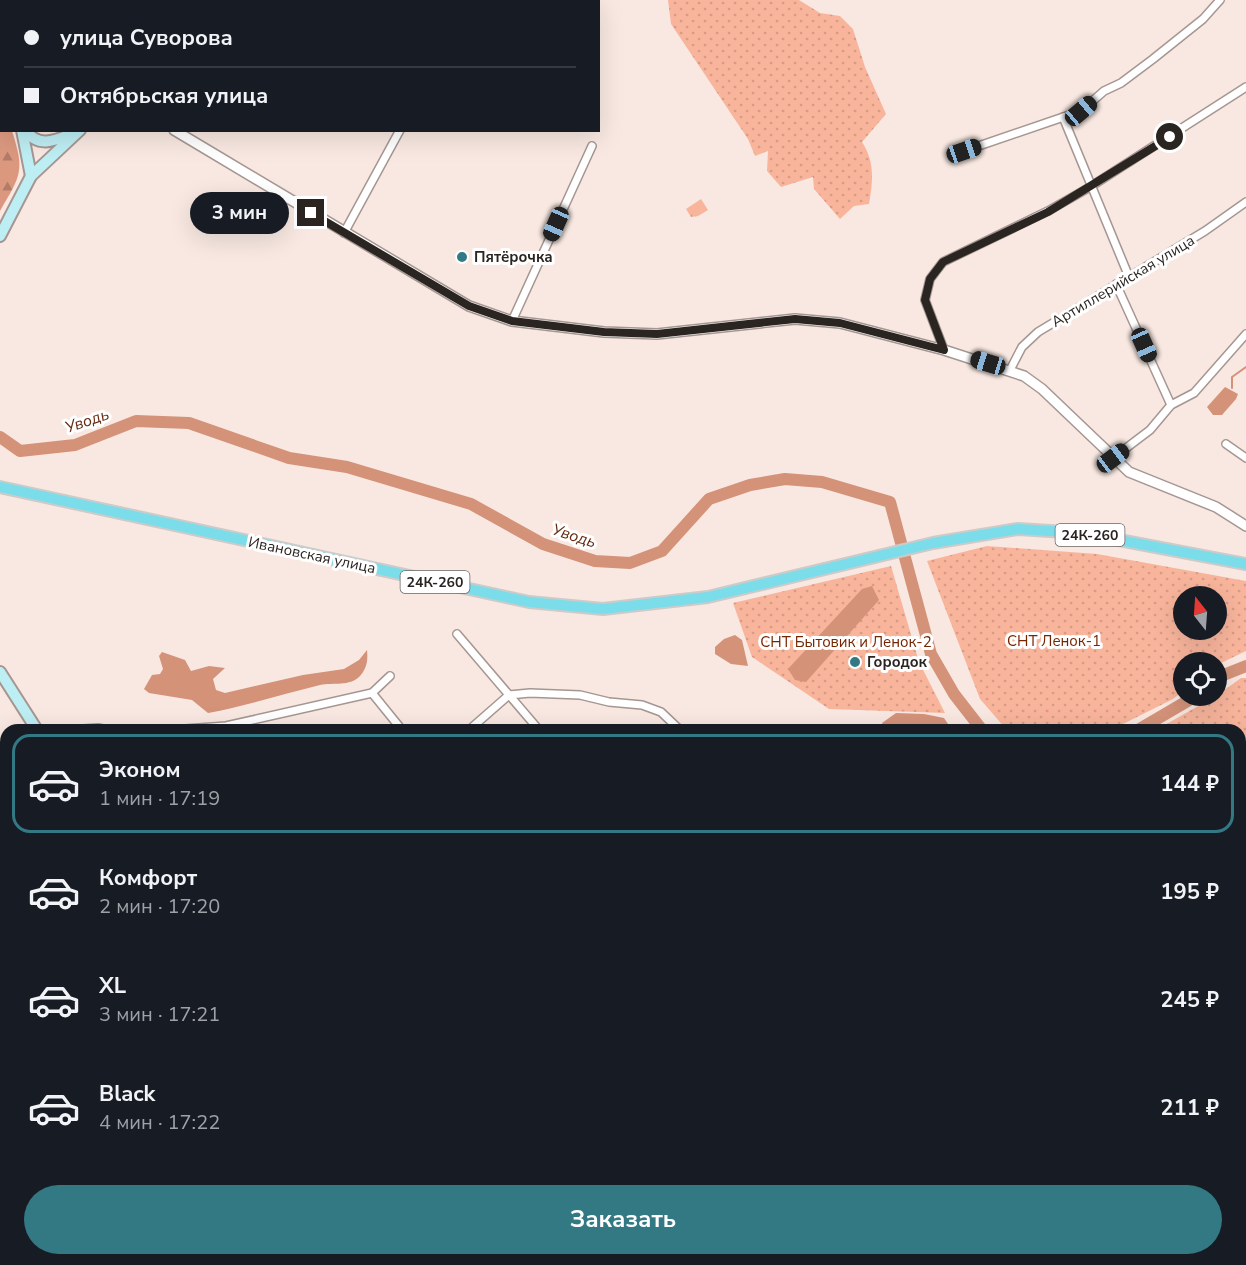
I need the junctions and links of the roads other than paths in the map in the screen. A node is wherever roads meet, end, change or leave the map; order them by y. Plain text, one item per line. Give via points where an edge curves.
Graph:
1 (1220, 0) edge
2 (1246, 87) edge
3 (1063, 117) junction
4 (24, 132) edge
5 (26, 132) edge
6 (77, 132) edge
7 (79, 132) edge
8 (177, 132) edge
9 (399, 132) edge
10 (592, 146) dead end
11 (964, 151) dead end
12 (31, 176) junction
13 (1090, 187) junction
14 (1246, 202) edge
15 (344, 233) junction
16 (0, 234) edge
17 (1129, 277) junction
18 (1116, 284) junction
19 (512, 321) junction
20 (1246, 334) edge
21 (944, 350) junction
22 (1010, 370) junction
23 (1171, 405) junction
24 (1226, 444) dead end
25 (1113, 458) junction
26 (1246, 458) edge
27 (0, 487) edge
28 (1246, 526) edge
29 (1246, 564) edge
30 (457, 634) dead end
31 (0, 672) edge
32 (390, 676) dead end
33 (372, 693) junction
34 (509, 695) junction
35 (33, 724) edge
36 (235, 724) edge
37 (397, 724) edge
38 (476, 724) edge
39 (533, 724) edge
40 (674, 724) edge

1 - 3 street via 1203,19 1121,83 1104,91 1081,111
2 - 13 street
3 - 11 street
3 - 13 street
4 - 12 main road
5 - 6 main road via 41,142
7 - 12 main road
8 - 15 street
9 - 15 street
10 - 19 street
12 - 16 main road
13 - 17 street
13 - 21 street via 1048,212 943,262 930,279 925,300
14 - 17 street, Артиллерийская улица
15 - 19 street via 469,306
17 - 18 street, Артиллерийская улица
18 - 22 street, Артиллерийская улица via 1038,332 1022,347
18 - 23 street
19 - 21 street via 657,334 795,319 840,323
20 - 23 street via 1194,393
21 - 22 street
22 - 25 street via 1042,389
23 - 25 street via 1150,430
24 - 26 street
25 - 28 street via 1129,472 1216,507
27 - 29 main road, Ивановская улица / 24К-260 via 529,602 603,609 708,597 933,543 1018,529 1082,533
30 - 34 street
31 - 35 main road
32 - 33 street
33 - 36 street
33 - 37 street
34 - 38 street
34 - 39 street
34 - 40 street via 580,695 642,705 661,712

